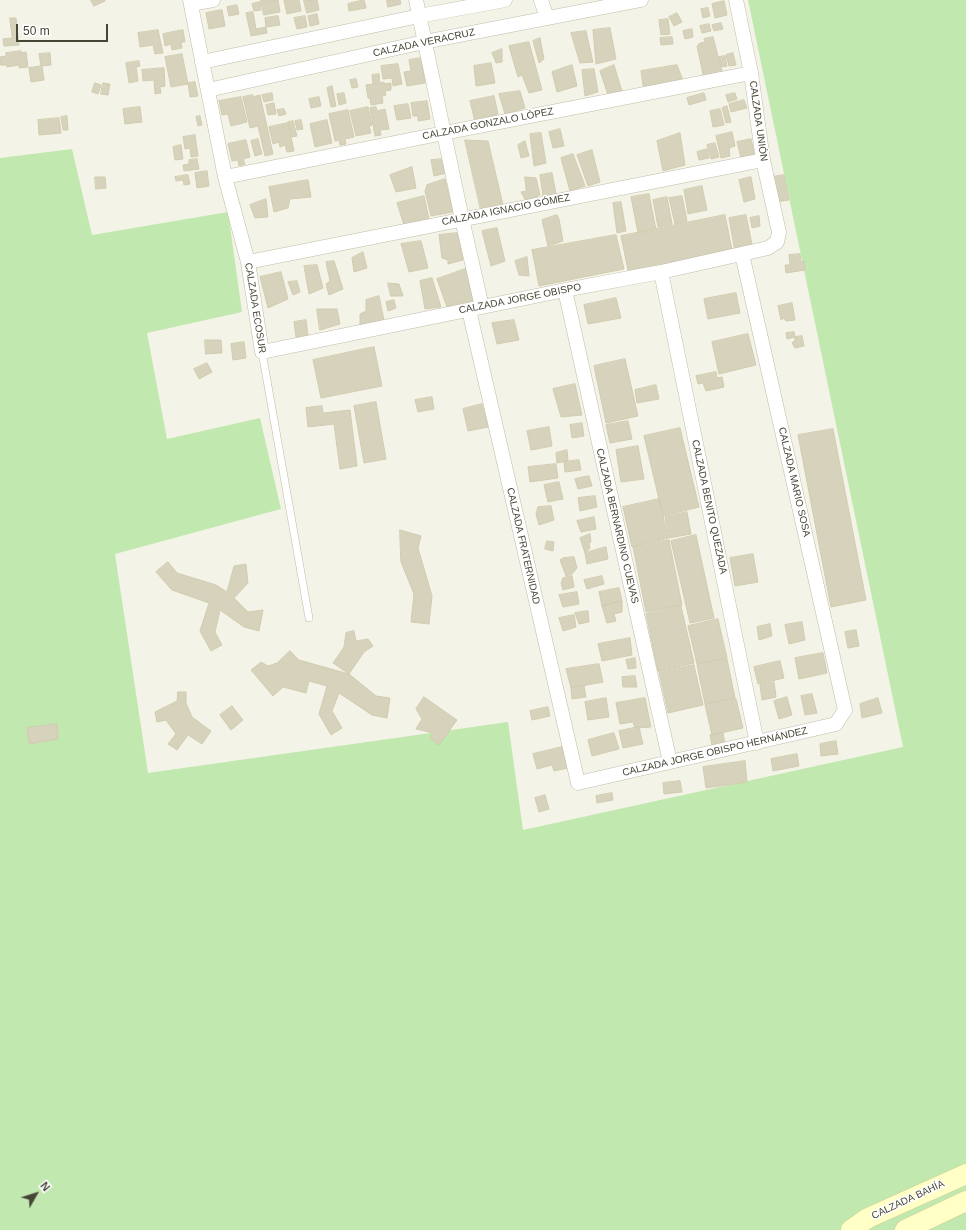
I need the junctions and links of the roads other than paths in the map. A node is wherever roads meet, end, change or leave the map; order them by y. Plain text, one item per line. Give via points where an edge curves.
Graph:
1 (213, 0) edge
2 (416, 0) edge
3 (505, 0) edge
4 (542, 0) edge
5 (641, 0) edge
6 (736, 0) edge
7 (191, 2) edge
8 (419, 16) junction
9 (547, 18) junction
10 (424, 42) junction
11 (202, 62) junction
12 (751, 73) junction
13 (208, 90) junction
14 (444, 133) junction
15 (763, 160) junction
16 (225, 177) junction
17 (462, 219) junction
18 (777, 242) joint
19 (742, 254) junction
20 (248, 262) junction
21 (661, 272) junction
22 (565, 290) junction
23 (482, 307) junction
24 (468, 310) junction
25 (262, 352) junction
26 (309, 618) dead end
27 (845, 710) joint
28 (757, 742) junction
29 (670, 762) junction
30 (578, 783) joint
31 (966, 1174) edge
32 (966, 1201) edge
33 (851, 1230) edge
34 (905, 1230) edge

1 - 7 street
2 - 8 street
3 - 8 street
4 - 9 street
5 - 9 street, CALZADA VERACRUZ
6 - 12 street, CALZADA UNIÓN
7 - 11 street, CALZADA ECOSUR
8 - 10 street
8 - 11 street
9 - 10 street, CALZADA VERACRUZ
10 - 13 street, CALZADA VERACRUZ
10 - 14 street
11 - 13 street, CALZADA ECOSUR
12 - 14 street, CALZADA GONZALO LÓPEZ
12 - 15 street, CALZADA UNIÓN
13 - 16 street, CALZADA ECOSUR
14 - 16 street, CALZADA GONZALO LÓPEZ
14 - 17 street
15 - 17 street, CALZADA IGNACIO GÓMEZ
15 - 18 street, CALZADA UNIÓN via 779,232
16 - 20 street, CALZADA ECOSUR
17 - 20 street, CALZADA IGNACIO GÓMEZ
17 - 23 street
18 - 19 street, CALZADA JORGE OBISPO via 768,248
19 - 21 street, CALZADA JORGE OBISPO
19 - 27 street, CALZADA MARIO SOSA
20 - 25 street, CALZADA ECOSUR
21 - 22 street, CALZADA JORGE OBISPO
21 - 28 street, CALZADA BENITO QUEZADA
22 - 23 street, CALZADA JORGE OBISPO
22 - 29 street, CALZADA BERNARDINO CUEVAS
23 - 24 street, CALZADA JORGE OBISPO
24 - 25 street, CALZADA JORGE OBISPO
24 - 30 street, CALZADA FRATERNIDAD
25 - 26 lane, CALZADA ECOSUR
27 - 28 street, CALZADA JORGE OBISPO HERNÁNDEZ via 836,724
28 - 29 street, CALZADA JORGE OBISPO HERNÁNDEZ
29 - 30 street, CALZADA JORGE OBISPO HERNÁNDEZ
31 - 33 main road, CALZADA BAHÍA via 868,1218
32 - 34 main road

